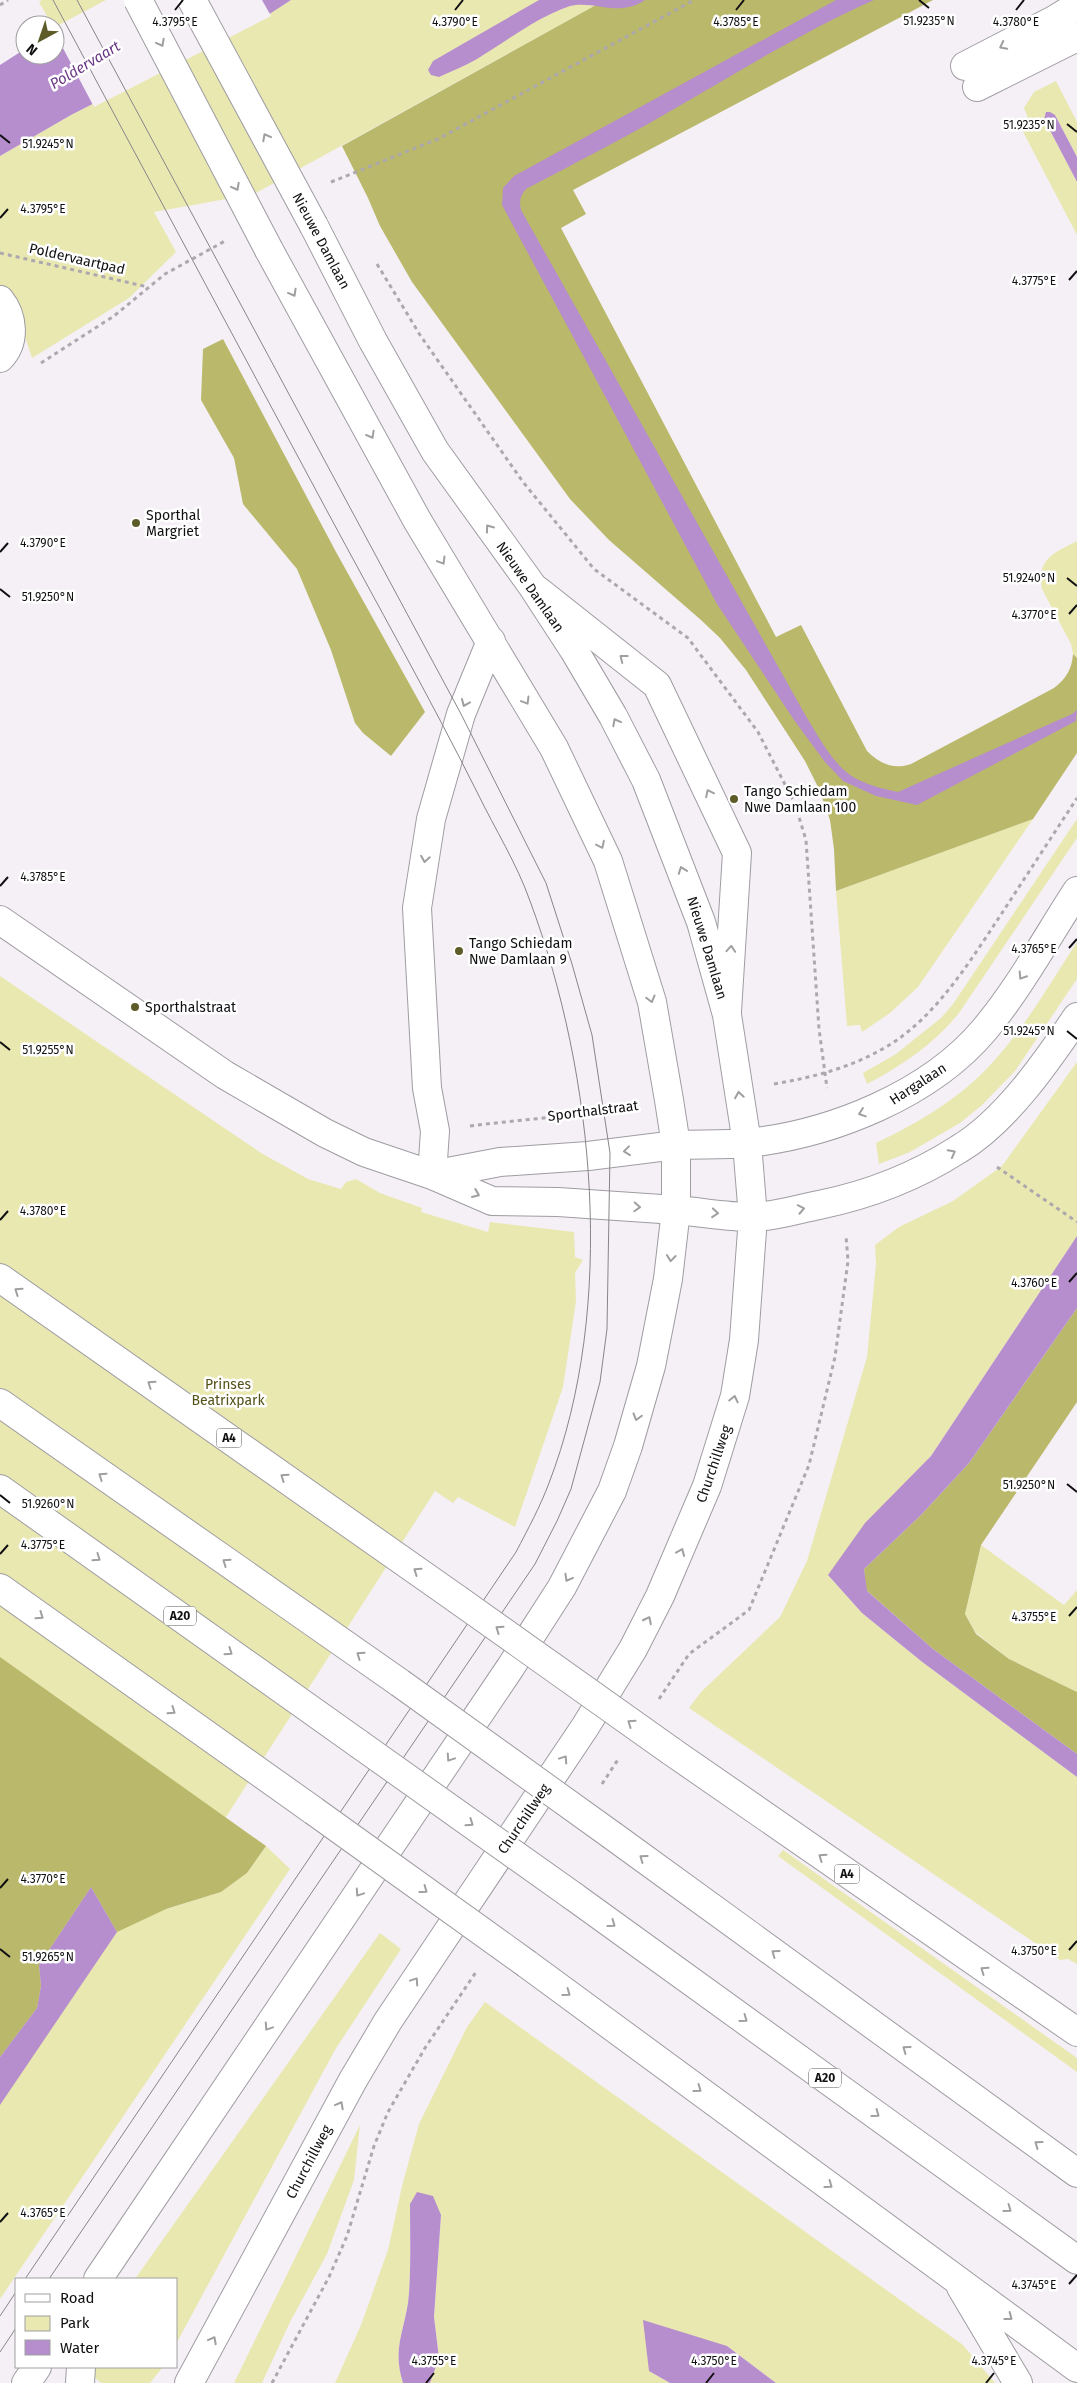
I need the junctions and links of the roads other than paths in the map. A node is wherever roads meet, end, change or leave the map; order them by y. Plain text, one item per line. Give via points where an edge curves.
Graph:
1 (138, 0) edge
2 (192, 0) edge
3 (1077, 6) edge
4 (1077, 37) edge
5 (0, 300) edge
6 (0, 358) edge
7 (533, 587) junction
8 (491, 641) junction
9 (1077, 891) edge
10 (0, 920) edge
11 (727, 1015) junction
12 (1077, 1017) edge
13 (747, 1143) junction
14 (676, 1145) junction
15 (432, 1175) junction
16 (676, 1210) junction
17 (753, 1217) junction
18 (0, 1278) edge
19 (0, 1403) edge
20 (0, 1489) edge
21 (0, 1588) edge
22 (1024, 1997) junction
23 (1077, 2023) edge
24 (1077, 2032) edge
25 (1077, 2173) edge
26 (1077, 2260) edge
27 (956, 2277) junction
28 (99, 2278) edge
29 (36, 2368) edge
30 (81, 2368) edge
31 (1077, 2368) edge
32 (26, 2383) edge
33 (80, 2383) edge
34 (190, 2383) edge
35 (1018, 2383) edge

1 -> 8 main road, bridge via 269,250 417,520
7 -> 2 main road, Nieuwe Damlaan, bridge via 435,451
3 -> 4 main road via 971,76
5 - 6 main road via 9,314 11,328 9,342
11 -> 7 main road, Nieuwe Damlaan via 701,922 646,780 613,716
11 -> 7 main road via 737,853 657,685
8 -> 14 main road via 554,748 608,861 652,1002
8 -> 15 main road via 461,714 431,819 417,908 427,1088 435,1131
9 -> 13 main road, Hargalaan via 994,1018 952,1061 884,1106 833,1124
10 - 15 main road via 225,1075 364,1152
13 -> 11 main road, Nieuwe Damlaan
17 -> 12 main road via 844,1200 904,1178 960,1149 1006,1108 1046,1062
13 - 14 main road, Hargalaan
13 - 17 main road, Nieuwe Damlaan
14 -> 15 main road via 500,1162
14 - 16 main road
15 -> 16 main road via 492,1201
16 -> 17 main road
16 -> 28 main road via 668,1279 651,1366 628,1446 612,1491 591,1535 510,1668
34 -> 17 main road, Churchillweg via 353,2080 590,1719 633,1649 672,1572 708,1486 735,1396 744,1340
22 -> 18 main road, A4, bridge
25 -> 19 main road, bridge via 400,1683
20 -> 26 main road, A20, bridge
21 -> 27 main road, bridge via 527,1964
22 - 23 main road, A4
22 - 24 main road, A4
27 -> 31 main road
27 - 35 main road
29 - 32 main road
30 - 33 main road

